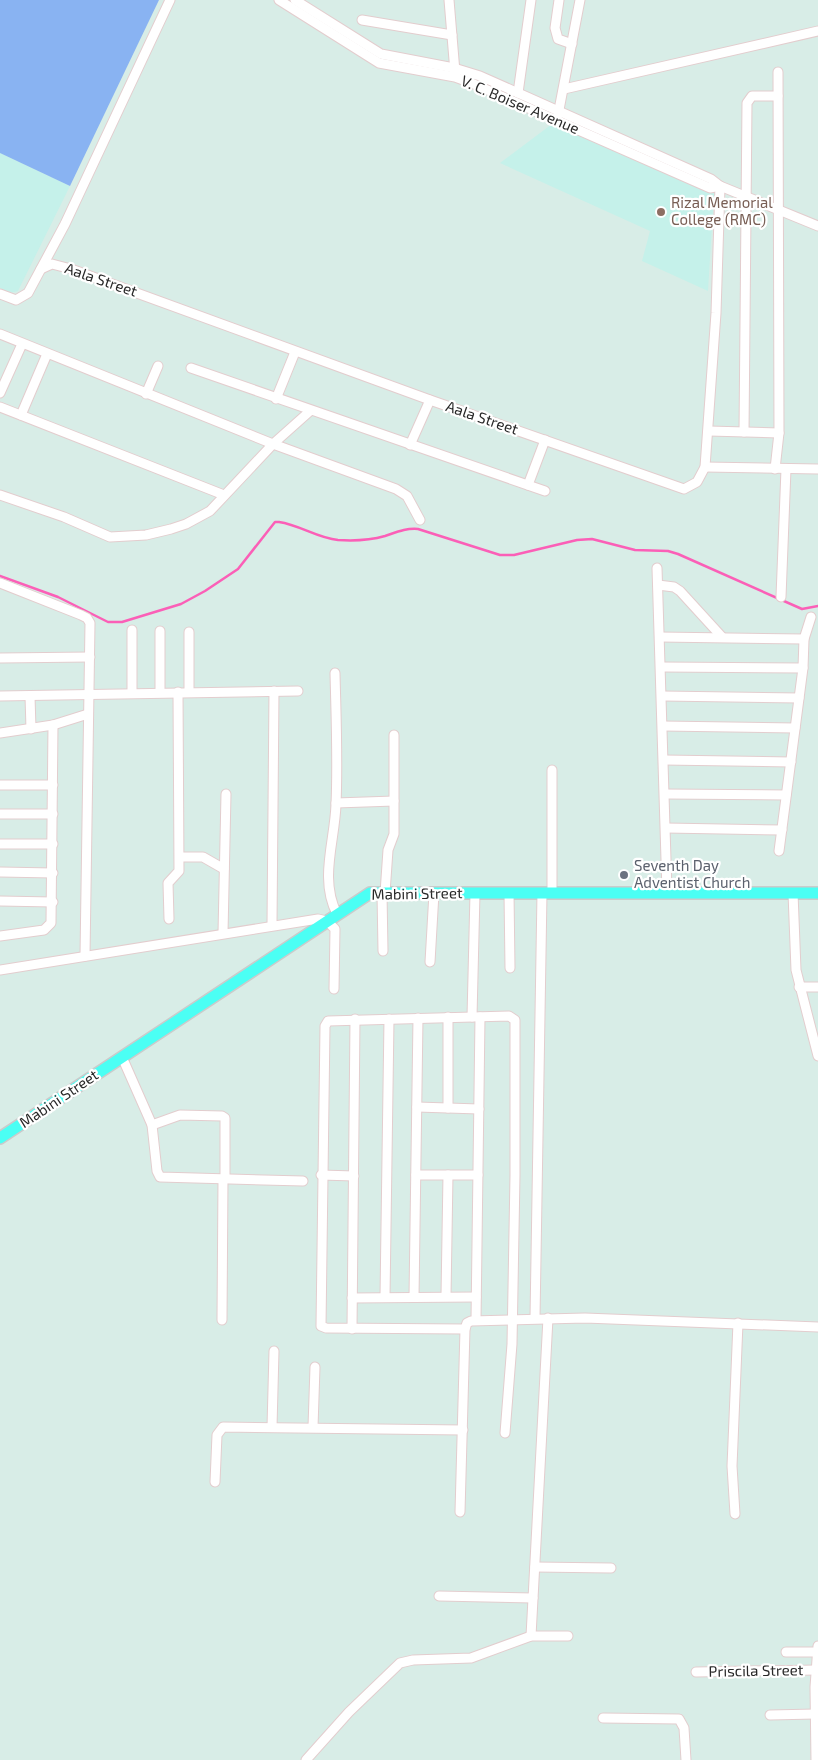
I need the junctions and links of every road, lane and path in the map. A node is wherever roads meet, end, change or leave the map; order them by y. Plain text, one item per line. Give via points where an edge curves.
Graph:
1 (170, 0) edge
2 (279, 0) edge
3 (295, 0) edge
4 (449, 0) edge
5 (531, 0) edge
6 (559, 0) edge
7 (580, 0) edge
8 (362, 20) dead end
9 (327, 26) junction
10 (818, 31) edge
11 (452, 35) junction
12 (572, 44) junction
13 (455, 72) junction
14 (778, 72) dead end
15 (564, 89) junction
16 (518, 92) junction
17 (778, 96) junction
18 (558, 116) junction
19 (720, 186) junction
20 (746, 196) junction
21 (778, 208) junction
22 (818, 226) edge
23 (41, 268) junction
24 (0, 294) edge
25 (0, 334) edge
26 (22, 344) junction
27 (295, 352) junction
28 (47, 354) junction
29 (158, 366) dead end
30 (191, 368) dead end
31 (0, 393) edge
32 (146, 394) junction
33 (276, 399) junction
34 (430, 400) junction
35 (0, 407) edge
36 (310, 410) junction
37 (21, 415) junction
38 (709, 431) junction
39 (744, 432) junction
40 (779, 433) junction
41 (545, 440) junction
42 (273, 444) junction
43 (410, 445) junction
44 (705, 467) junction
45 (775, 469) junction
46 (786, 469) junction
47 (818, 469) edge
48 (528, 486) junction
49 (545, 491) dead end
50 (0, 495) edge
51 (224, 495) junction
52 (420, 520) dead end
53 (657, 568) dead end
54 (0, 583) edge
55 (658, 585) junction
56 (781, 597) dead end
57 (811, 617) dead end
58 (132, 630) dead end
59 (160, 631) dead end
60 (189, 632) dead end
61 (722, 637) junction
62 (660, 638) junction
63 (804, 639) junction
64 (90, 657) junction
65 (0, 658) edge
66 (662, 667) junction
67 (803, 668) junction
68 (335, 672) dead end
69 (274, 691) junction
70 (298, 691) dead end
71 (160, 692) junction
72 (178, 692) junction
73 (189, 692) junction
74 (88, 693) junction
75 (132, 693) junction
76 (0, 696) edge
77 (30, 696) junction
78 (662, 696) junction
79 (799, 698) junction
80 (88, 714) junction
81 (53, 725) junction
82 (663, 726) junction
83 (795, 728) junction
84 (31, 729) junction
85 (0, 733) edge
86 (394, 735) dead end
87 (664, 760) junction
88 (791, 762) junction
89 (552, 770) dead end
90 (0, 785) edge
91 (53, 785) junction
92 (226, 794) dead end
93 (665, 794) junction
94 (786, 795) junction
95 (394, 802) junction
96 (336, 803) junction
97 (0, 814) edge
98 (53, 814) junction
99 (666, 828) junction
100 (782, 830) junction
101 (0, 844) edge
102 (53, 844) junction
103 (779, 851) dead end
104 (180, 857) junction
105 (224, 869) junction
106 (0, 872) edge
107 (53, 873) junction
108 (384, 892) junction
109 (667, 892) junction
110 (434, 893) junction
111 (474, 893) junction
112 (509, 893) junction
113 (547, 893) junction
114 (793, 893) junction
115 (818, 893) edge
116 (0, 901) edge
117 (53, 902) junction
118 (337, 914) junction
119 (170, 919) dead end
120 (327, 921) junction
121 (272, 925) junction
122 (223, 933) junction
123 (0, 936) edge
124 (383, 951) dead end
125 (85, 956) junction
126 (430, 962) dead end
127 (510, 968) dead end
128 (0, 970) edge
129 (800, 987) junction
130 (818, 987) edge
131 (334, 989) dead end
132 (476, 1017) junction
133 (418, 1018) junction
134 (448, 1018) junction
135 (355, 1019) junction
136 (389, 1019) junction
137 (818, 1056) edge
138 (122, 1057) junction
139 (417, 1108) junction
140 (448, 1108) junction
141 (479, 1109) junction
142 (152, 1125) junction
143 (0, 1138) edge
144 (321, 1175) junction
145 (416, 1175) junction
146 (448, 1175) junction
147 (478, 1175) junction
148 (354, 1176) junction
149 (224, 1179) junction
150 (303, 1181) dead end
151 (446, 1296) junction
152 (385, 1297) junction
153 (414, 1297) junction
154 (476, 1297) junction
155 (352, 1298) junction
156 (535, 1318) junction
157 (548, 1318) junction
158 (512, 1319) junction
159 (222, 1320) dead end
160 (476, 1320) junction
161 (738, 1323) junction
162 (818, 1327) edge
163 (352, 1328) junction
164 (465, 1329) junction
165 (274, 1351) dead end
166 (315, 1367) dead end
167 (272, 1427) junction
168 (313, 1427) junction
169 (463, 1430) junction
170 (505, 1433) dead end
171 (215, 1482) dead end
172 (460, 1512) dead end
173 (735, 1514) dead end
174 (535, 1568) junction
175 (612, 1568) dead end
176 (438, 1596) dead end
177 (533, 1598) junction
178 (531, 1636) junction
179 (568, 1636) dead end
180 (818, 1646) edge
181 (786, 1652) dead end
182 (818, 1652) edge
183 (816, 1670) junction
184 (696, 1672) dead end
185 (816, 1704) edge
186 (815, 1714) junction
187 (770, 1715) dead end
188 (603, 1718) dead end
189 (306, 1760) edge
190 (686, 1760) edge
191 (816, 1760) edge

1 - 23 street via 65,224
2 - 9 street, V. C. Boiser Avenue
3 - 9 street, V. C. Boiser Avenue
4 - 11 street
5 - 16 street
6 - 12 street via 555,32 558,38
7 - 12 street
8 - 11 street
9 - 13 street, V. C. Boiser Avenue via 379,63
10 - 15 street
11 - 13 street
12 - 15 street
13 - 16 street, V. C. Boiser Avenue
13 - 18 street, V. C. Boiser Avenue
14 - 17 street
15 - 18 street
16 - 18 street, V. C. Boiser Avenue
17 - 20 street via 752,96 748,99
17 - 21 street
18 - 19 street, V. C. Boiser Avenue
19 - 20 street
19 - 38 street
20 - 21 street
20 - 39 street
21 - 22 street
21 - 40 street
23 - 24 street via 22,298 16,300
23 - 27 street, Aala Street via 52,264 71,269
25 - 26 street
26 - 28 street
26 - 31 street
27 - 33 street
27 - 34 street, Aala Street
28 - 32 street
28 - 37 street
29 - 32 street
30 - 33 street
32 - 42 street
33 - 36 street
34 - 41 street, Aala Street
34 - 43 street
35 - 37 street
36 - 42 street
36 - 43 street
37 - 51 street
38 - 39 street
38 - 44 street
39 - 40 street
40 - 45 street
41 - 44 street, Aala Street via 684,489 697,482
41 - 48 street
42 - 51 street
42 - 52 street via 401,491
43 - 48 street
44 - 45 street
45 - 46 street
46 - 47 street
46 - 56 street
48 - 49 street
50 - 51 street via 110,537 146,535 186,524 210,510
53 - 55 street
54 - 64 street via 87,618 90,624
55 - 61 street via 674,586
55 - 62 street
57 - 63 street
58 - 75 street
59 - 71 street
60 - 73 street
61 - 62 street
61 - 63 street
62 - 66 street
63 - 67 street
64 - 65 street
64 - 74 street
66 - 67 street
66 - 78 street
67 - 79 street
68 - 96 street
69 - 70 street
69 - 73 street
69 - 121 street
71 - 72 street
71 - 75 street
72 - 73 street
72 - 104 street
74 - 75 street
74 - 77 street
74 - 80 street
76 - 77 street
77 - 84 street
78 - 79 street
78 - 82 street
79 - 83 street
80 - 81 street
80 - 125 street
81 - 84 street
81 - 91 street
82 - 83 street
82 - 87 street
83 - 88 street
84 - 85 street
86 - 95 street
87 - 88 street
87 - 93 street
88 - 94 street
89 - 113 street
90 - 91 street
91 - 98 street
92 - 105 street
93 - 94 street
93 - 99 street
94 - 100 street
95 - 96 street
95 - 108 street via 394,834 388,850
96 - 118 street via 328,872 331,899
97 - 98 street
98 - 102 street
99 - 100 street
99 - 109 street
100 - 103 street
101 - 102 street
102 - 107 street
104 - 105 street via 203,857
104 - 119 street via 179,871 168,883
105 - 122 street
106 - 107 street
107 - 117 street
108 - 110 main road, Mabini Street
108 - 118 main road, Mabini Street via 365,895
108 - 124 street
109 - 113 main road, Mabini Street
109 - 114 main road, Mabini Street
110 - 111 main road, Mabini Street
110 - 126 street
111 - 112 main road, Mabini Street
111 - 132 street
112 - 113 main road, Mabini Street
112 - 127 street
113 - 156 street
114 - 115 main road, Mabini Street
114 - 129 street via 794,957
116 - 117 street
117 - 123 street via 48,928
118 - 120 main road, Mabini Street
120 - 121 street via 312,919
120 - 131 street via 336,933
120 - 138 main road, Mabini Street
121 - 122 street
122 - 125 street
125 - 128 street
129 - 130 street
129 - 137 street
132 - 134 street
132 - 141 street
132 - 158 street via 512,1017 516,1022
133 - 134 street
133 - 136 street
133 - 139 street
134 - 140 street
135 - 136 street
135 - 144 street via 330,1020 325,1024
135 - 148 street
136 - 152 street
138 - 142 street
138 - 143 main road, Mabini Street
139 - 140 street
139 - 145 street
140 - 141 street
141 - 147 street
142 - 149 street via 160,1177
142 - 149 street via 180,1115 225,1118
144 - 148 street
144 - 163 street via 321,1326
145 - 146 street
145 - 153 street
146 - 147 street
146 - 151 street
147 - 154 street
148 - 155 street
149 - 150 street
149 - 159 street
151 - 153 street
151 - 154 street
152 - 153 street
152 - 155 street
154 - 160 street
155 - 163 street
156 - 157 street
156 - 158 street
157 - 161 street
157 - 174 street
158 - 160 street
158 - 170 street
160 - 164 street via 468,1322
161 - 162 street
161 - 173 street via 732,1466
163 - 164 street
164 - 169 street
165 - 167 street
166 - 168 street
167 - 168 street
167 - 171 street via 220,1428
168 - 169 street
169 - 172 street
174 - 175 street
174 - 177 street
176 - 177 street
177 - 178 street
178 - 179 street
178 - 189 street via 471,1658 400,1663 349,1712
180 - 182 street
181 - 182 street
182 - 183 street
183 - 184 street, Priscila Street
183 - 185 street
185 - 186 street
186 - 187 street
186 - 191 street
188 - 190 street via 679,1719 684,1728

